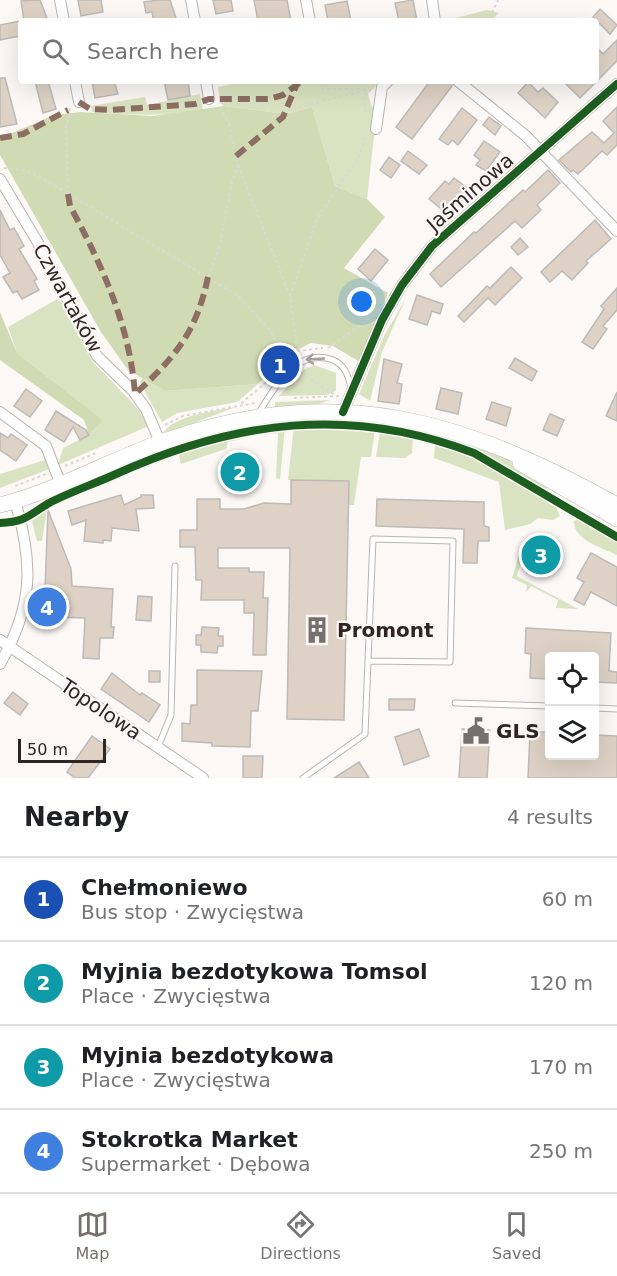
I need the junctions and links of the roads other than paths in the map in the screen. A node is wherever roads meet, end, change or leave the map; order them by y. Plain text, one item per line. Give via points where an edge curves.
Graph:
1 (60, 0) edge
2 (191, 0) edge
3 (306, 0) edge
4 (432, 0) edge
5 (63, 18) edge
6 (194, 18) edge
7 (309, 18) edge
8 (435, 18) edge
9 (76, 84) edge
10 (206, 84) edge
11 (462, 84) edge
12 (617, 84) edge
13 (380, 86) edge
14 (209, 99) road end
15 (79, 102) road end
16 (373, 127) road end
17 (542, 151) junction
18 (0, 179) edge
19 (617, 231) edge
20 (352, 393) junction
21 (0, 412) edge
22 (343, 412) junction
23 (257, 416) junction
24 (160, 442) junction
25 (61, 485) junction
26 (581, 492) junction
27 (8, 503) edge
28 (617, 505) edge
29 (617, 519) edge
30 (175, 566) dead end
31 (0, 640) edge
32 (10, 646) junction
33 (368, 661) junction
34 (0, 664) edge
35 (455, 703) dead end
36 (545, 706) edge
37 (599, 708) edge
38 (617, 709) edge
39 (158, 747) junction
40 (203, 778) edge
41 (303, 778) edge

1 - 5 street
2 - 6 street
3 - 7 street
4 - 8 street
9 - 15 street
10 - 14 street
11 - 17 street
12 - 17 street, Jaśminowa
13 - 16 street
17 - 19 street
17 - 20 street, Jaśminowa via 432,246 402,285 382,320
18 - 24 street, Czwartaków via 97,356 133,391
20 - 22 street, Jaśminowa
20 -> 23 lane via 343,366 332,359 309,357 292,368
21 - 25 street via 46,446
22 - 23 main road
22 - 26 main road via 417,421 501,449
23 - 24 main road via 222,422
24 - 25 main road
25 - 27 main road
26 - 28 main road
26 - 29 main road
27 - 32 street via 29,557 19,624
30 - 39 lane via 171,715
31 - 32 street, Topolowa
32 - 34 street
32 - 39 street, Topolowa
33 - 33 lane via 373,539 453,542 450,662
33 - 41 lane via 365,734
35 - 36 lane
37 - 38 lane
39 - 40 street, Topolowa

